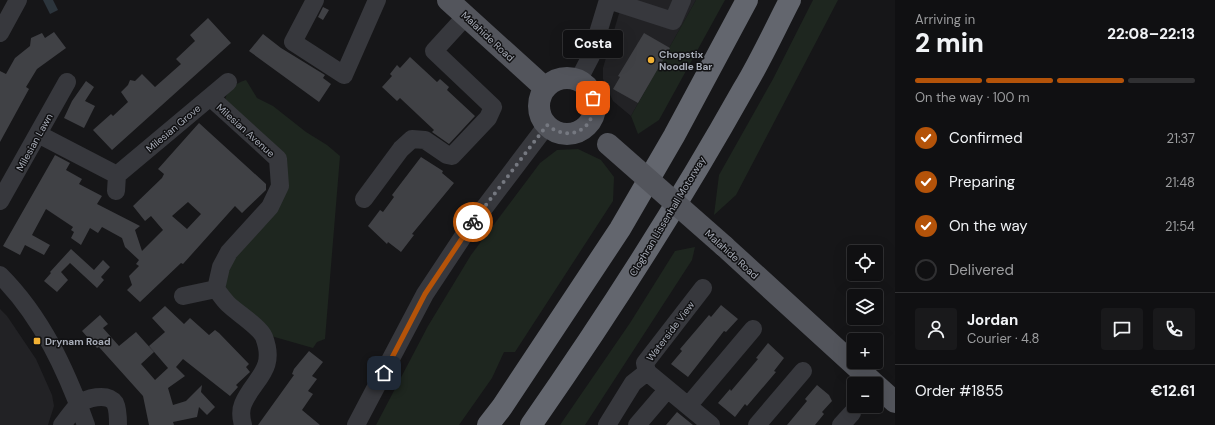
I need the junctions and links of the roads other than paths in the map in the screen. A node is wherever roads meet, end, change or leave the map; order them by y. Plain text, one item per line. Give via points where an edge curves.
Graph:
1 (18, 0) edge
2 (316, 0) edge
3 (377, 0) edge
4 (448, 0) edge
5 (608, 0) edge
6 (682, 0) edge
7 (747, 0) edge
8 (790, 0) edge
9 (466, 16) junction
10 (0, 33) edge
11 (578, 81) junction
12 (67, 82) dead end
13 (228, 82) dead end
14 (546, 88) junction
15 (210, 97) junction
16 (547, 125) junction
17 (585, 127) junction
18 (38, 134) junction
19 (364, 199) dead end
20 (0, 201) edge
21 (0, 275) edge
22 (703, 288) dead end
23 (216, 289) junction
24 (184, 296) dead end
25 (753, 329) dead end
26 (803, 371) dead end
27 (647, 372) junction
28 (868, 377) edge
29 (883, 391) edge
30 (661, 397) dead end
31 (895, 402) edge
32 (79, 404) junction
33 (688, 406) junction
34 (610, 419) edge
35 (62, 425) edge
36 (86, 425) edge
37 (118, 425) edge
38 (242, 425) edge
39 (356, 425) edge
40 (488, 425) edge
41 (531, 425) edge
42 (629, 425) edge
43 (637, 425) edge
44 (711, 425) edge
45 (757, 425) edge

1 - 10 street
2 - 3 street via 293,42 344,74
4 - 9 main road, Malahide Road
5 - 6 street via 673,21
5 - 11 street via 591,56
7 - 40 highway via 674,136 620,228
8 - 41 highway, Cloghran Lissenhall Motorway via 745,88 650,246
9 - 14 main road, Malahide Road
9 - 19 street via 434,51 493,107 488,118 452,156 425,140 412,139 401,149
11 - 14 main road via 560,79
11 - 17 main road via 585,85 593,98 594,114
12 - 18 street, Milesian Lawn
13 - 15 street, Milesian Grove
14 - 16 main road via 539,103
15 - 18 street, Milesian Grove via 117,183
15 - 23 street, Milesian Avenue via 278,159 280,186 270,206 228,252 220,267
16 - 17 main road via 562,133 578,131
16 - 39 street via 475,219 425,294
17 - 28 main road, Malahide Road, bridge via 608,144 724,246
18 - 20 street, Milesian Lawn
21 - 32 street via 18,293 48,338
22 - 27 street, Waterside View via 645,362
23 - 24 street
23 - 38 street via 228,304 264,335 267,350 267,362 262,376 243,404
25 - 33 street
26 - 45 street
27 - 33 street, Waterside View
27 - 34 street via 633,383
29 - 31 main road, Malahide Road
30 - 43 street
32 - 35 street
32 - 36 street
32 - 37 street via 93,398 111,400 117,409
33 - 44 street, Waterside View
34 - 42 street

